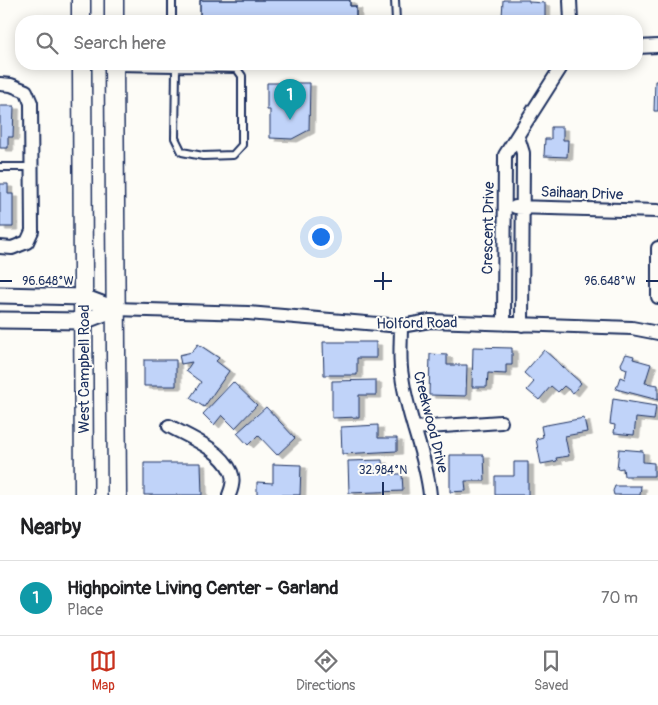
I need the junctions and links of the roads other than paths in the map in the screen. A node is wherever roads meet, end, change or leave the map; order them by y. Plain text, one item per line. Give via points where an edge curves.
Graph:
1 (81, 0) edge
2 (114, 0) edge
3 (172, 0) edge
4 (395, 0) edge
5 (570, 0) edge
6 (81, 15) edge
7 (114, 15) edge
8 (172, 15) edge
9 (396, 15) edge
10 (571, 15) edge
11 (643, 46) edge
12 (658, 46) edge
13 (82, 70) edge
14 (114, 70) edge
15 (176, 70) edge
16 (238, 70) edge
17 (559, 70) edge
18 (0, 84) edge
19 (518, 137) junction
20 (0, 166) edge
21 (32, 167) junction
22 (505, 207) junction
23 (523, 207) junction
24 (658, 211) edge
25 (0, 247) edge
26 (658, 248) edge
27 (0, 294) edge
28 (84, 297) junction
29 (658, 297) edge
30 (115, 309) junction
31 (0, 320) edge
32 (84, 321) junction
33 (504, 324) junction
34 (522, 324) junction
35 (401, 326) junction
36 (658, 333) edge
37 (501, 422) dead end
38 (169, 426) dead end
39 (414, 428) junction
40 (84, 495) edge
41 (117, 495) edge
42 (229, 495) edge
43 (430, 495) edge

1 - 6 main road
2 - 7 main road
3 - 8 lane
4 - 9 lane
5 - 10 street
11 - 12 street
13 - 28 main road, West Campbell Road
14 - 30 main road, West Campbell Road
15 - 16 lane via 175,138 182,152 203,156 233,155 242,146 242,76
17 - 19 street, Crescent Drive
18 - 21 street via 26,91 31,103
19 - 22 street, Crescent Drive via 505,154
19 - 23 street via 523,153
20 - 21 lane
21 - 25 street via 32,231 27,242 12,248
22 - 23 street, Saihaan Drive
22 - 33 street, Crescent Drive
23 - 24 street, Saihaan Drive
23 - 34 street
26 - 29 street
27 - 28 street, Holford Road
28 - 30 street, Holford Road
28 - 32 main road, West Campbell Road
30 - 32 street, Holford Road
30 - 35 street, Holford Road via 248,313
30 - 41 main road, West Campbell Road
31 - 32 street, Holford Road
32 - 40 main road, West Campbell Road
33 - 34 street, Holford Road
33 - 35 street, Holford Road via 430,321
34 - 36 street, Holford Road via 632,328
35 - 39 street, Creekwood Drive via 402,375
37 - 39 street
38 - 42 street via 201,443 226,463 232,474
39 - 43 street, Creekwood Drive via 424,459

